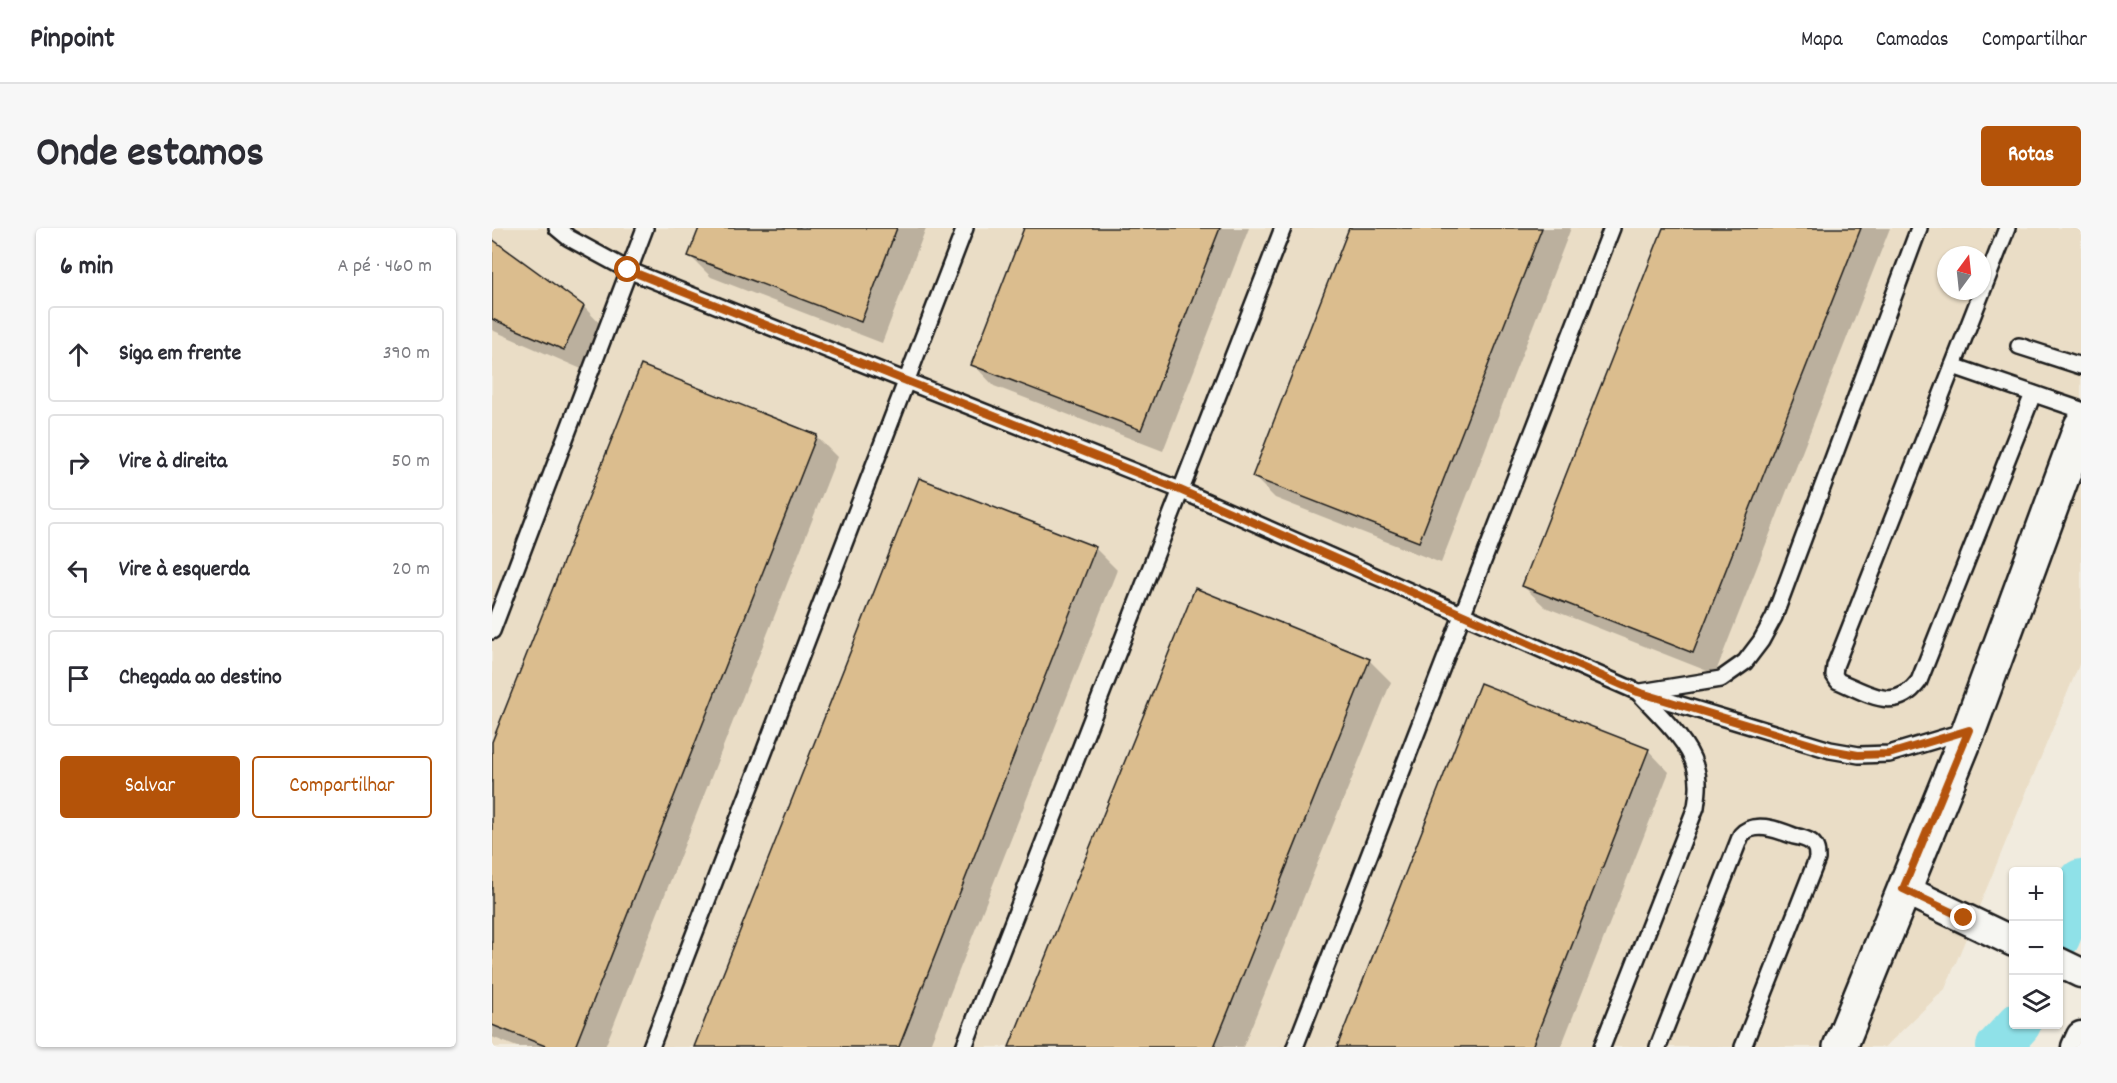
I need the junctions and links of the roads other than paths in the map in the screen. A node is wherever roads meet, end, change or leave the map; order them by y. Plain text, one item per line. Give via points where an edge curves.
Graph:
1 (557, 228) edge
2 (645, 228) edge
3 (965, 228) edge
4 (1283, 228) edge
5 (1612, 228) edge
6 (1919, 228) edge
7 (2007, 228) edge
8 (628, 270) junction
9 (2019, 346) dead end
10 (1953, 366) junction
11 (2081, 366) edge
12 (906, 381) junction
13 (2033, 394) junction
14 (2081, 410) edge
15 (2081, 426) edge
16 (1180, 490) junction
17 (1462, 614) junction
18 (492, 631) edge
19 (1638, 692) junction
20 (1969, 730) junction
21 (1903, 889) junction
22 (2009, 940) edge
23 (2081, 1036) edge
24 (651, 1047) edge
25 (964, 1047) edge
26 (1295, 1047) edge
27 (1602, 1047) edge
28 (1658, 1047) edge
29 (1743, 1047) edge
30 (1840, 1047) edge
31 (2076, 1047) edge

1 - 8 lane
2 - 8 lane
3 - 12 lane
4 - 16 lane
5 - 17 lane
6 - 19 lane via 1774,617 1761,641 1745,662 1721,679
7 - 10 lane
8 - 12 lane
8 - 18 lane
9 - 11 lane
10 - 13 lane
10 - 13 lane via 1835,666 1838,681 1880,698 1902,698 1919,681
12 - 16 lane
12 - 24 lane
13 - 14 lane
15 - 20 street
16 - 17 lane
16 - 25 lane
17 - 19 lane
17 - 26 lane
19 - 20 lane via 1858,755 1889,754
19 - 27 lane via 1679,738 1695,764 1699,787 1696,807
20 - 21 street
21 - 22 street
21 - 30 street
23 - 31 street
28 - 29 lane via 1742,835 1746,829 1772,828 1811,842 1817,849 1817,859

